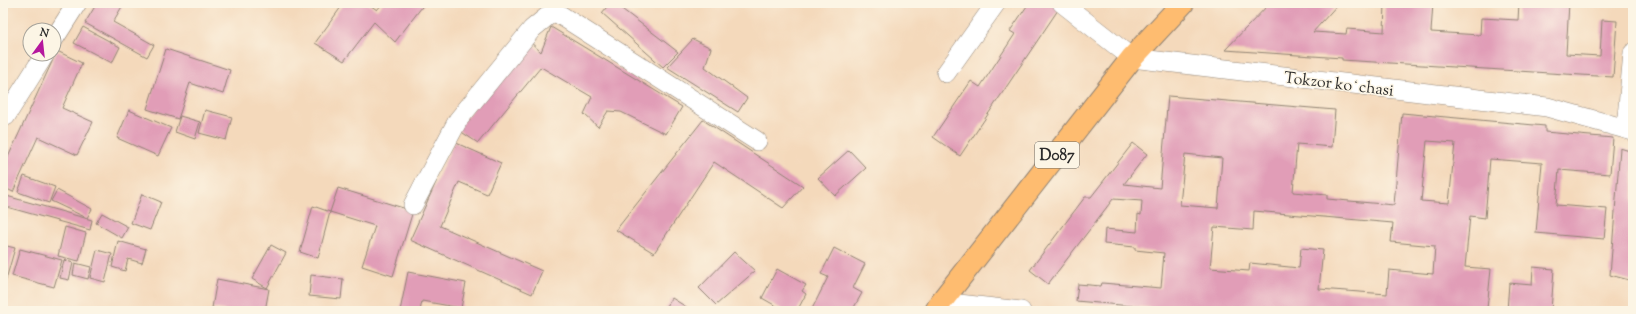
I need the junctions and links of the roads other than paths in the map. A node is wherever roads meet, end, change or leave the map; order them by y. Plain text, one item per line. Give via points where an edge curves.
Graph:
1 (76, 3) edge
2 (996, 3) edge
3 (1062, 3) edge
4 (1183, 3) edge
5 (558, 7) edge
6 (62, 26) edge
7 (1633, 53) edge
8 (1132, 58) junction
9 (40, 62) edge
10 (946, 73) dead end
11 (3, 116) edge
12 (1630, 129) edge
13 (757, 141) dead end
14 (413, 205) dead end
15 (939, 306) edge
16 (1021, 311) edge

1 - 6 street
2 - 10 street
3 - 8 street
4 - 8 main road, D087
5 - 13 street
5 - 14 street via 532,29 458,120
7 - 12 street
8 - 12 street, Tokzor koʻchasi via 1547,107
8 - 15 main road, D087
9 - 11 street via 6,116
15 - 16 street

